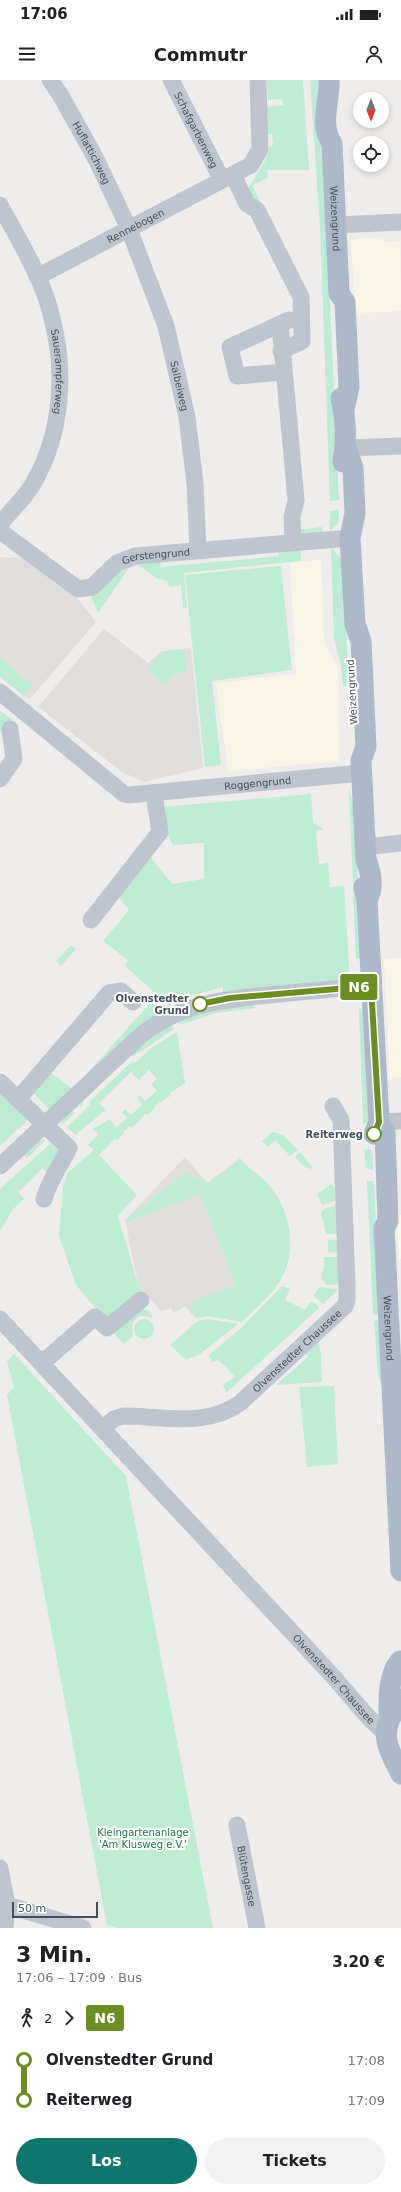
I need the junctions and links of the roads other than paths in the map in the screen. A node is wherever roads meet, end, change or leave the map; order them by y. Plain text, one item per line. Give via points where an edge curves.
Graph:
1 (50, 80) edge
2 (171, 80) edge
3 (258, 80) edge
4 (329, 85) edge
5 (228, 178) junction
6 (0, 205) edge
7 (401, 222) edge
8 (336, 225) junction
9 (129, 229) junction
10 (38, 277) junction
11 (302, 314) junction
12 (280, 324) junction
13 (281, 351) junction
14 (284, 372) junction
15 (401, 446) edge
16 (346, 448) junction
17 (0, 525) edge
18 (0, 530) edge
19 (350, 538) junction
20 (293, 541) junction
21 (198, 550) junction
22 (0, 692) edge
23 (24, 712) junction
24 (5, 735) edge
25 (361, 766) junction
26 (0, 779) edge
27 (154, 794) junction
28 (401, 844) edge
29 (365, 854) junction
30 (91, 920) dead end
31 (371, 986) junction
32 (133, 1002) dead end
33 (0, 1082) edge
34 (18, 1099) junction
35 (333, 1106) dead end
36 (401, 1121) edge
37 (379, 1122) junction
38 (43, 1125) junction
39 (0, 1166) edge
40 (44, 1199) dead end
41 (141, 1300) dead end
42 (395, 1314) edge
43 (0, 1319) edge
44 (42, 1363) junction
45 (104, 1428) junction
46 (401, 1571) edge
47 (401, 1658) edge
48 (401, 1699) edge
49 (388, 1727) junction
50 (401, 1774) edge
51 (237, 1825) dead end
52 (0, 1868) edge
53 (3, 1904) edge
54 (5, 1928) edge
55 (83, 1928) edge
56 (257, 1928) edge

1 - 9 street, Huflattichweg via 62,96 96,159
2 - 5 street, Schafgarbenweg
3 - 5 street, Rennebogen via 260,149 251,165
4 - 8 main road, Weizengrund via 336,108 337,134 332,144
5 - 9 street, Rennebogen
5 - 11 street via 247,204 257,210 301,297
6 - 10 street, Sauerampferweg
7 - 8 street
8 - 16 main road, Weizengrund via 339,293 345,302 348,379 344,410
9 - 10 street, Rennebogen
9 - 21 street, Salbeiweg via 166,326 187,417 195,483
10 - 17 street, Sauerampferweg via 52,317 59,356 60,392 54,433 46,459 34,484
11 - 12 street
11 - 13 street via 302,341
12 - 13 street
12 - 14 street via 230,347 237,376
13 - 14 street
14 - 20 street via 296,500 292,516
15 - 16 street
16 - 19 main road, Weizengrund via 353,468 355,513
18 - 21 street, Gerstengrund via 78,589 92,587 117,563 135,556
19 - 20 street, Gerstengrund
19 - 25 main road, Weizengrund via 355,624 361,641 366,737
20 - 21 street, Gerstengrund
22 - 23 street, Roggengrund
23 - 24 street
23 - 27 street, Roggengrund via 124,794
24 - 26 street via 14,759
25 - 27 street, Roggengrund
25 - 29 main road, Weizengrund
27 - 30 street via 160,832
28 - 29 street
29 - 31 main road, Weizengrund via 372,893 367,900
31 - 37 main road, Weizengrund
31 - 38 street via 230,998 193,1006 145,1032
32 - 34 street via 121,991 109,993
33 - 34 street
34 - 38 street
35 - 45 street, Olvenstedter Chaussee via 341,1120 347,1286 345,1306 240,1404 229,1411 186,1419 123,1416
36 - 37 street
37 - 42 main road, Weizengrund via 385,1132 388,1222 384,1228
38 - 39 street
38 - 40 street via 68,1148
41 - 44 street via 107,1328 94,1317
42 - 46 main road, Weizengrund
43 - 44 street, Olvenstedter Chaussee
44 - 45 street, Olvenstedter Chaussee
45 - 49 street, Olvenstedter Chaussee via 330,1673 368,1718
47 - 49 main road via 393,1670
48 - 49 main road
49 - 50 main road via 389,1748
51 - 56 street, Blütengasse
52 - 53 street
53 - 54 street
53 - 55 street

